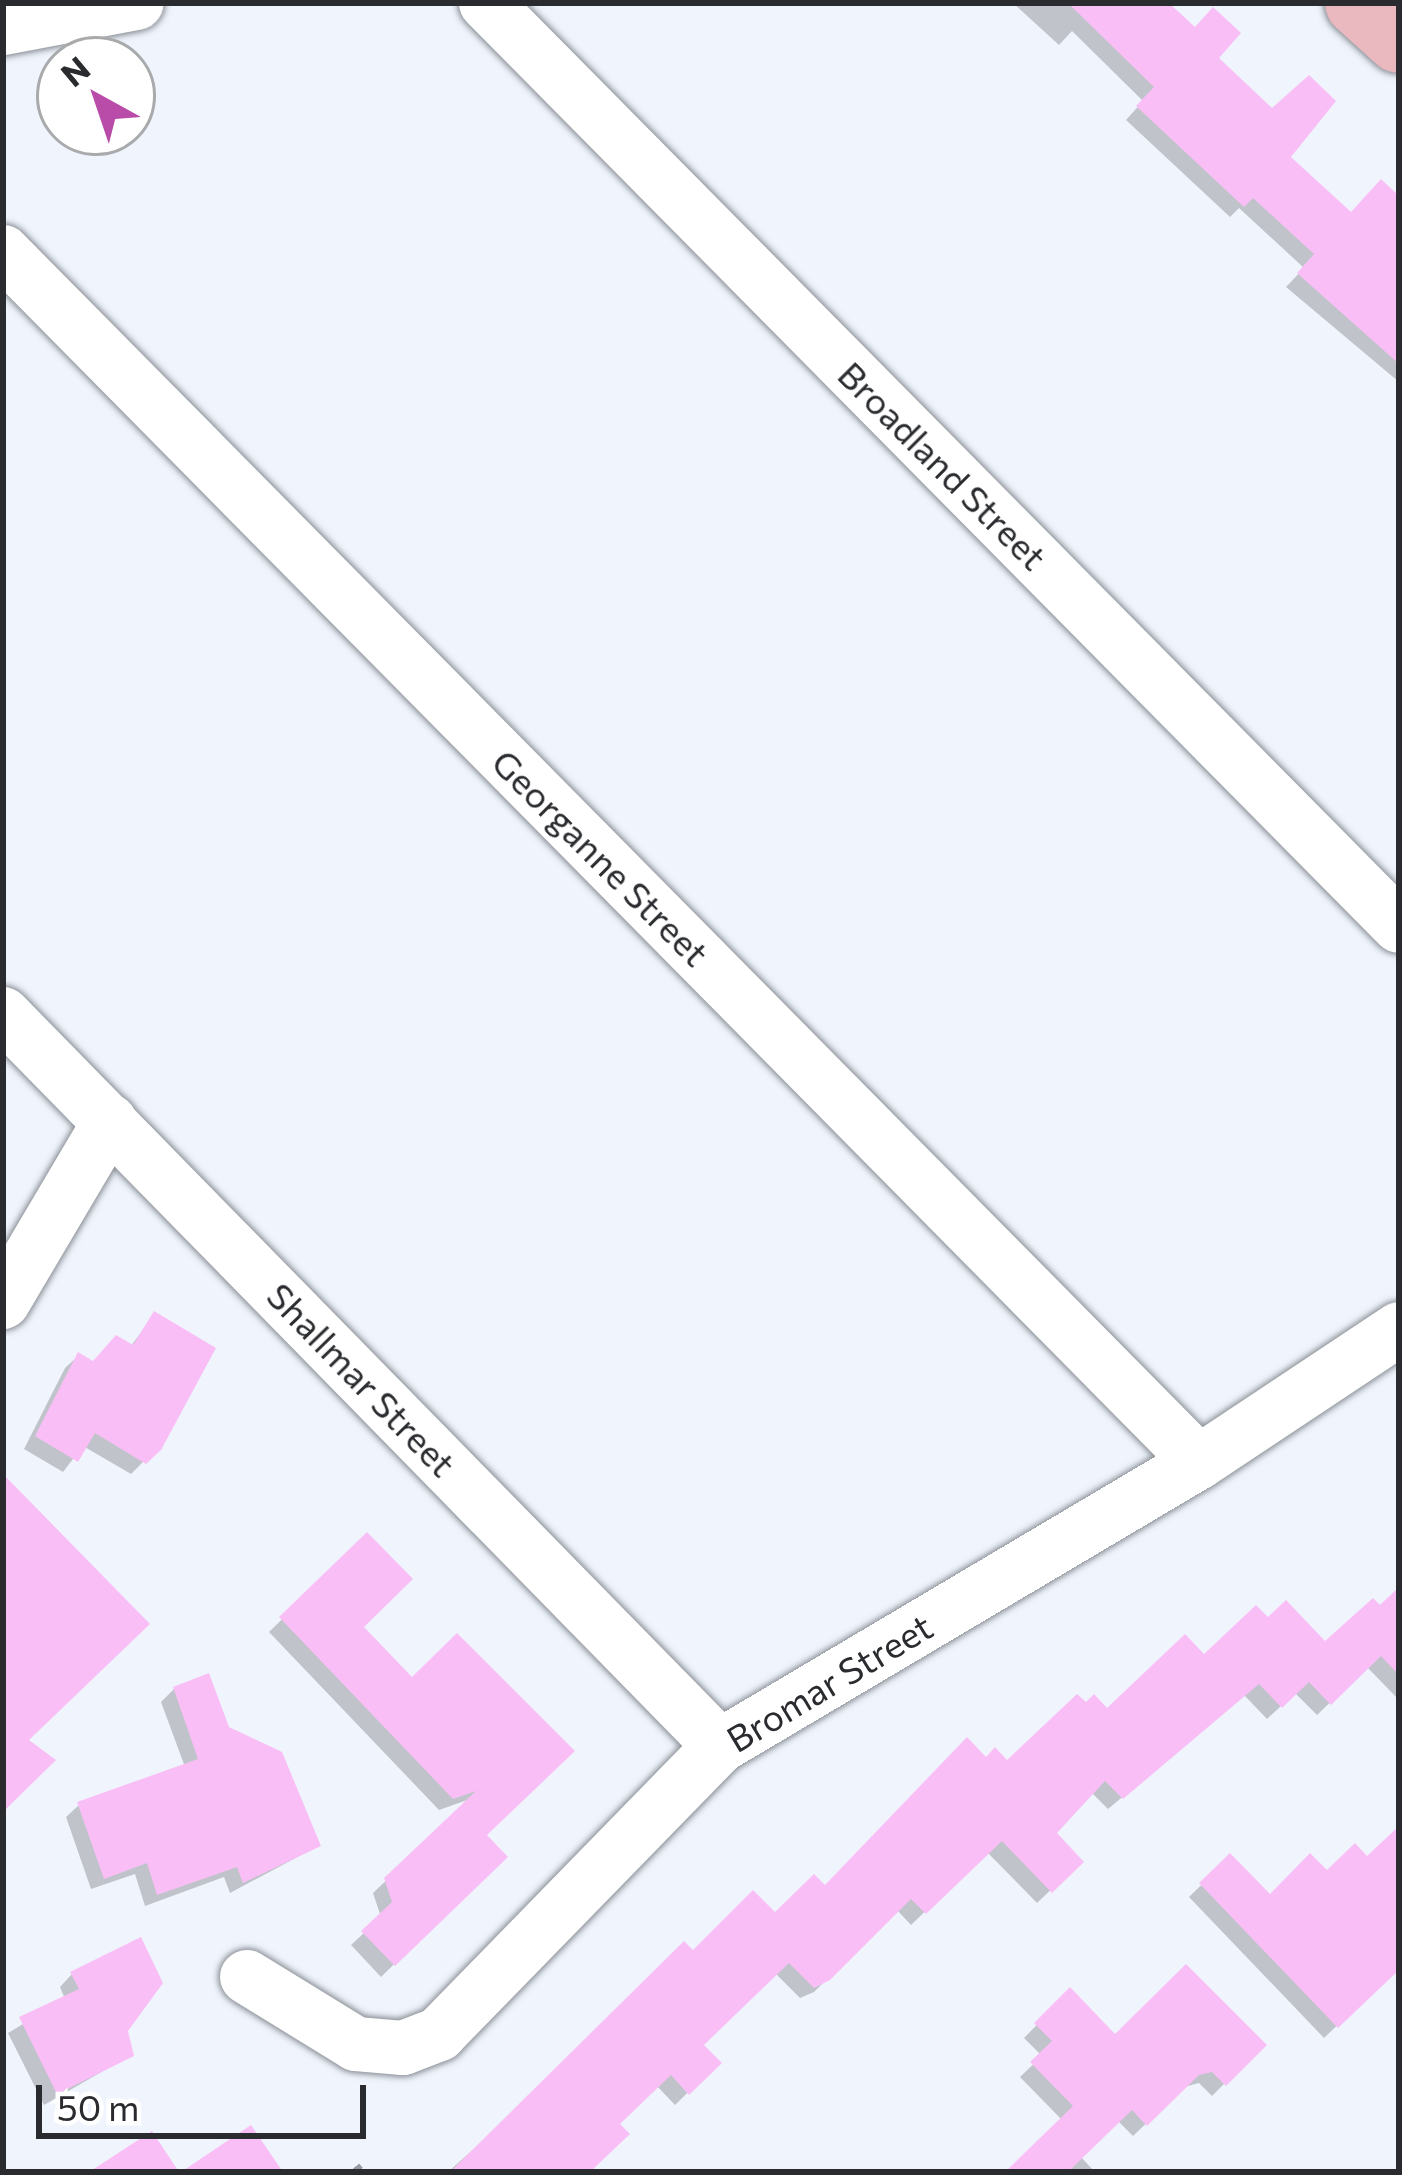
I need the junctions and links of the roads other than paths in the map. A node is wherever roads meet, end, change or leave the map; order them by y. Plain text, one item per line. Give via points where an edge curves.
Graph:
1 (137, 3) edge
2 (487, 3) edge
3 (1358, 3) edge
4 (3, 28) edge
5 (1399, 40) edge
6 (3, 252) edge
7 (1399, 926) edge
8 (3, 1014) edge
9 (110, 1121) junction
10 (3, 1302) edge
11 (1399, 1329) edge
12 (1199, 1462) junction
13 (720, 1746) junction
14 (247, 1977) dead end

1 - 4 street
2 - 7 street, Broadland Street
3 - 5 main road
6 - 12 street, Georganne Street
8 - 9 street, Shallmar Street
9 - 10 street
9 - 13 street, Shallmar Street
11 - 12 street, Bromar Street
12 - 13 street, Bromar Street
13 - 14 street, Bromar Street via 439,2034 403,2048 356,2044

